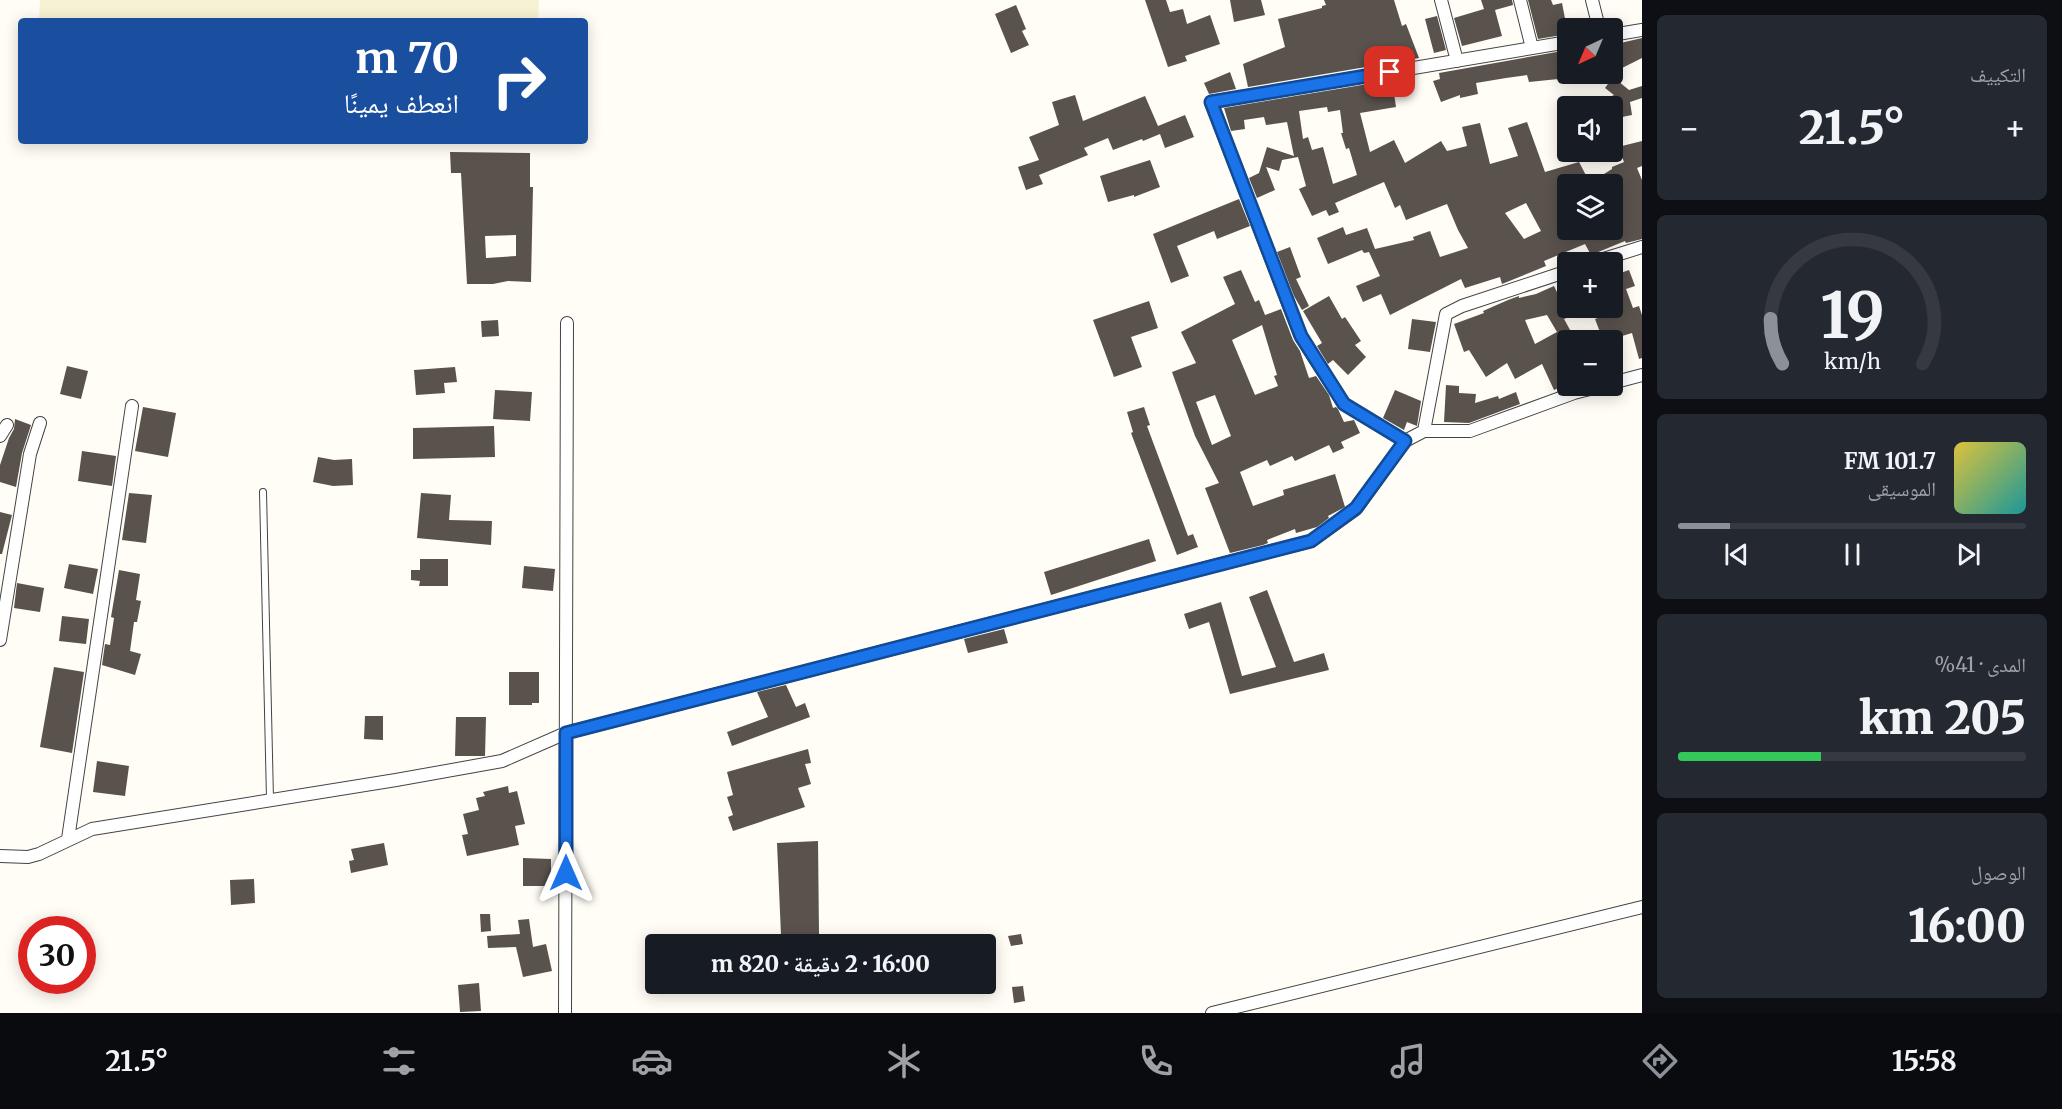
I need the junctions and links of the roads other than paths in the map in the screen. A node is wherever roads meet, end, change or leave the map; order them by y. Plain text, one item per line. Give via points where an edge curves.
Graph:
1 (1441, 0) edge
2 (1520, 0) edge
3 (1592, 0) edge
4 (1596, 18) edge
5 (1642, 30) edge
6 (1623, 33) edge
7 (1557, 44) edge
8 (1532, 48) junction
9 (1457, 61) junction
10 (1642, 247) edge
11 (1623, 253) edge
12 (1557, 275) edge
13 (567, 323) dead end
14 (1642, 375) edge
15 (1623, 380) edge
16 (1566, 396) edge
17 (132, 406) dead end
18 (40, 423) dead end
19 (8, 425) dead end
20 (1424, 431) junction
21 (0, 436) edge
22 (1405, 441) junction
23 (262, 492) dead end
24 (0, 640) edge
25 (566, 733) junction
26 (270, 799) junction
27 (68, 839) junction
28 (0, 856) edge
29 (1642, 907) edge
30 (565, 1013) edge
31 (1212, 1013) edge

1 - 9 street
2 - 8 street
3 - 4 street
5 - 6 street
7 - 8 street
8 - 9 street
9 - 22 street via 1211,102 1301,336 1344,404
10 - 11 street
12 - 20 street via 1446,314
13 - 25 street
14 - 15 street
16 - 20 street via 1470,431
17 - 27 street
18 - 24 street via 30,454
19 - 21 street
20 - 22 street
22 - 25 street via 1356,508 1311,541
23 - 26 lane
25 - 26 street via 502,761
25 - 30 street
26 - 27 street via 92,829
27 - 28 street via 28,857
29 - 31 street

